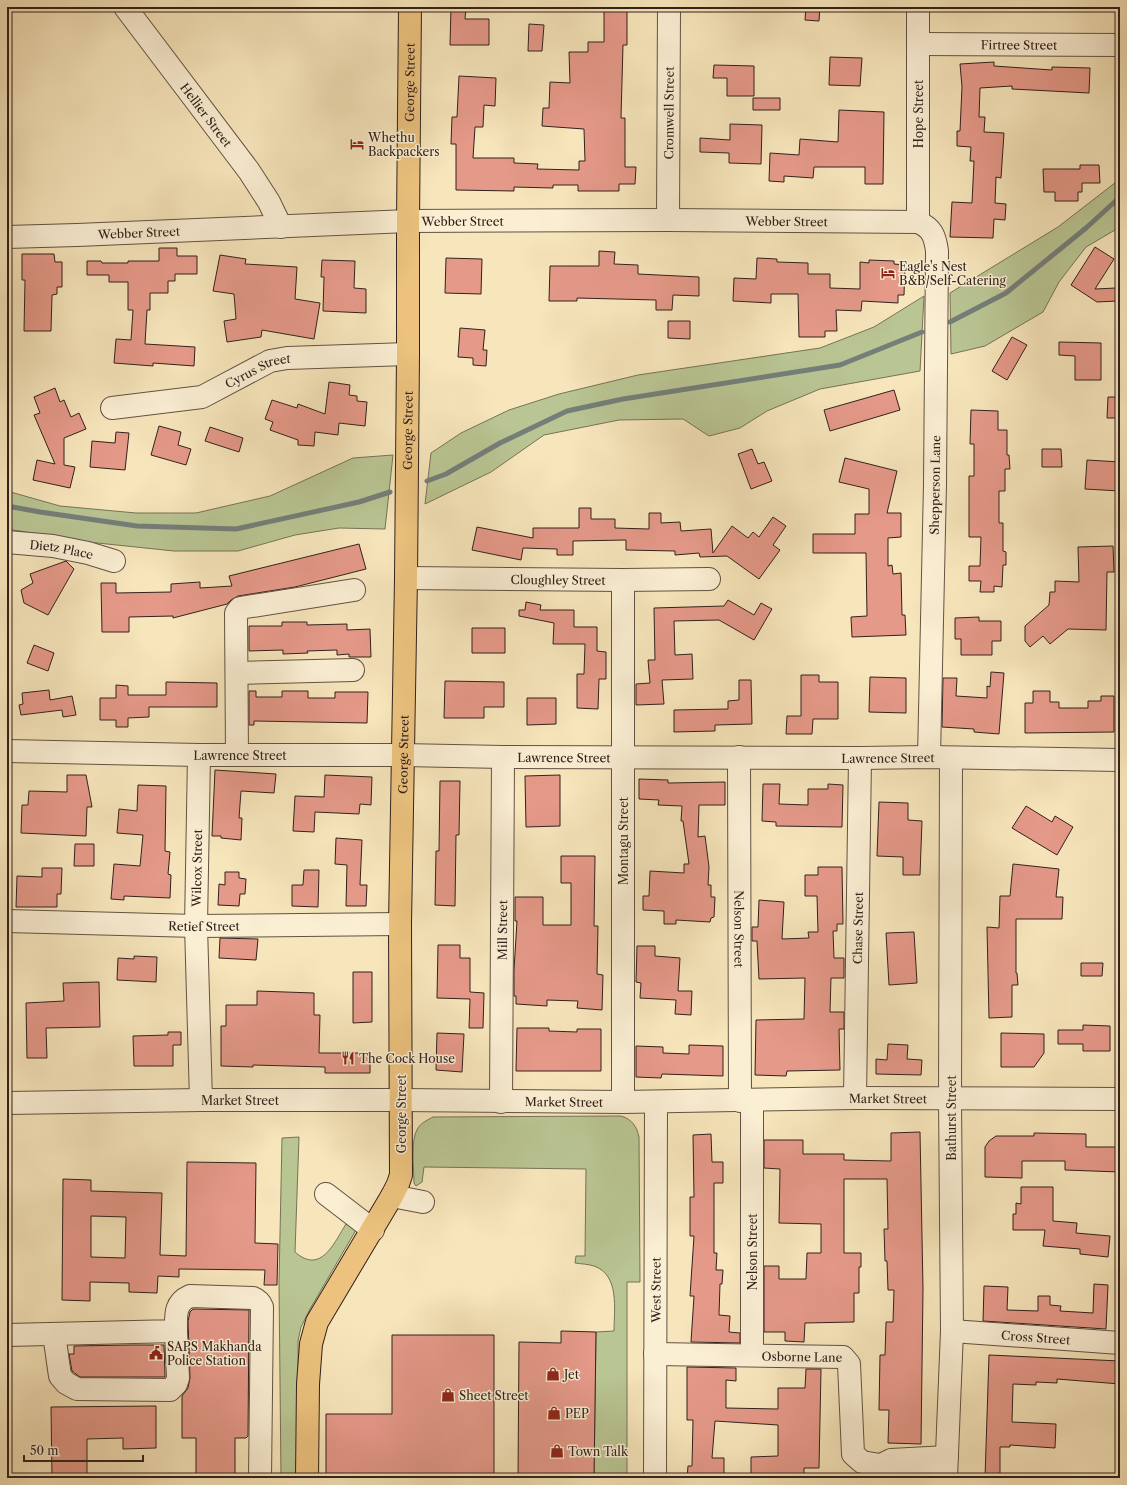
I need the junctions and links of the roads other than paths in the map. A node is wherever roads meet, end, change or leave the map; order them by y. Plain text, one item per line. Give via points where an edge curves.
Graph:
1 (125, 7) edge
2 (410, 7) edge
3 (669, 7) edge
4 (918, 7) edge
5 (918, 44) junction
6 (1120, 45) edge
7 (668, 220) junction
8 (408, 221) junction
9 (918, 222) junction
10 (281, 227) junction
11 (7, 237) edge
12 (408, 354) junction
13 (112, 408) dead end
14 (7, 542) edge
15 (114, 561) dead end
16 (406, 578) junction
17 (709, 579) dead end
18 (623, 580) junction
19 (354, 590) dead end
20 (353, 670) dead end
21 (236, 673) junction
22 (7, 751) edge
23 (199, 755) junction
24 (237, 755) junction
25 (402, 755) junction
26 (503, 757) junction
27 (739, 757) junction
28 (929, 757) junction
29 (623, 758) junction
30 (860, 758) junction
31 (951, 758) junction
32 (1120, 760) edge
33 (7, 921) edge
34 (400, 924) junction
35 (196, 926) junction
36 (856, 1098) junction
37 (950, 1099) junction
38 (1120, 1099) edge
39 (201, 1100) junction
40 (401, 1100) junction
41 (746, 1101) junction
42 (501, 1102) junction
43 (623, 1102) junction
44 (656, 1102) junction
45 (7, 1103) edge
46 (326, 1194) dead end
47 (392, 1196) junction
48 (423, 1202) dead end
49 (373, 1230) junction
50 (176, 1331) junction
51 (952, 1331) junction
52 (54, 1334) junction
53 (7, 1335) edge
54 (1120, 1343) edge
55 (655, 1354) junction
56 (752, 1355) junction
57 (947, 1471) edge
58 (260, 1478) edge
59 (307, 1478) edge
60 (655, 1478) edge

1 - 10 street, Hellier Street via 248,171 269,202
2 - 8 main road, George Street
3 - 7 street, Cromwell Street
4 - 5 street, Hope Street
5 - 6 street, Firtree Street
5 - 9 street, Hope Street
7 - 8 street, Webber Street
7 - 9 street, Webber Street
8 - 10 street, Webber Street
8 - 12 main road, George Street
9 - 28 street, Shepperson Lane via 932,231 936,238 937,251
10 - 11 street, Webber Street
12 - 13 street, Cyrus Street via 287,358 270,361 202,397
12 - 16 main road, George Street
14 - 15 street, Dietz Place via 88,552
16 - 18 street, Cloughley Street
16 - 25 main road, George Street
17 - 18 street, Cloughley Street
18 - 29 street, Montagu Street
19 - 21 street via 240,608 236,613
20 - 21 street
21 - 24 street
22 - 23 street, Lawrence Street
23 - 24 street, Lawrence Street
23 - 35 street, Wilcox Street
24 - 25 street, Lawrence Street
25 - 26 street, Lawrence Street
25 - 34 main road, George Street
26 - 29 street, Lawrence Street
26 - 42 street, Mill Street
27 - 29 street, Lawrence Street
27 - 30 street, Lawrence Street
27 - 41 street, Nelson Street
28 - 30 street, Lawrence Street
28 - 31 street, Lawrence Street
29 - 43 street, Montagu Street
30 - 36 street, Chase Street
31 - 32 street, Lawrence Street
31 - 37 street, Bathurst Street
33 - 35 street, Retief Street
34 - 35 street, Retief Street
34 - 40 main road, George Street
35 - 39 street, Wilcox Street
36 - 37 street, Market Street
36 - 41 street, Market Street
37 - 38 street, Market Street
37 - 51 street, Bathurst Street
39 - 40 street, Market Street
39 - 45 street, Market Street
40 - 42 street, Market Street
40 - 47 main road, George Street via 401,1175
41 - 44 street, Market Street
41 - 56 street, Nelson Street
42 - 43 street, Market Street
43 - 44 street, Market Street
44 - 55 street, West Street
46 - 49 street
47 - 48 street
47 - 49 main road, George Street
49 - 59 main road, George Street via 317,1322 310,1344
50 - 52 street
50 - 52 street via 178,1378 170,1390 77,1389 60,1376
50 - 58 street via 176,1312 179,1304 190,1296 253,1298 261,1303
51 - 54 street, Cross Street
51 - 57 street, Bathurst Street
52 - 53 street
55 - 56 street, Osborne Lane
55 - 60 street, West Street
56 - 57 street, Osborne Lane via 844,1357 849,1364 853,1454 862,1462 880,1465 900,1474

